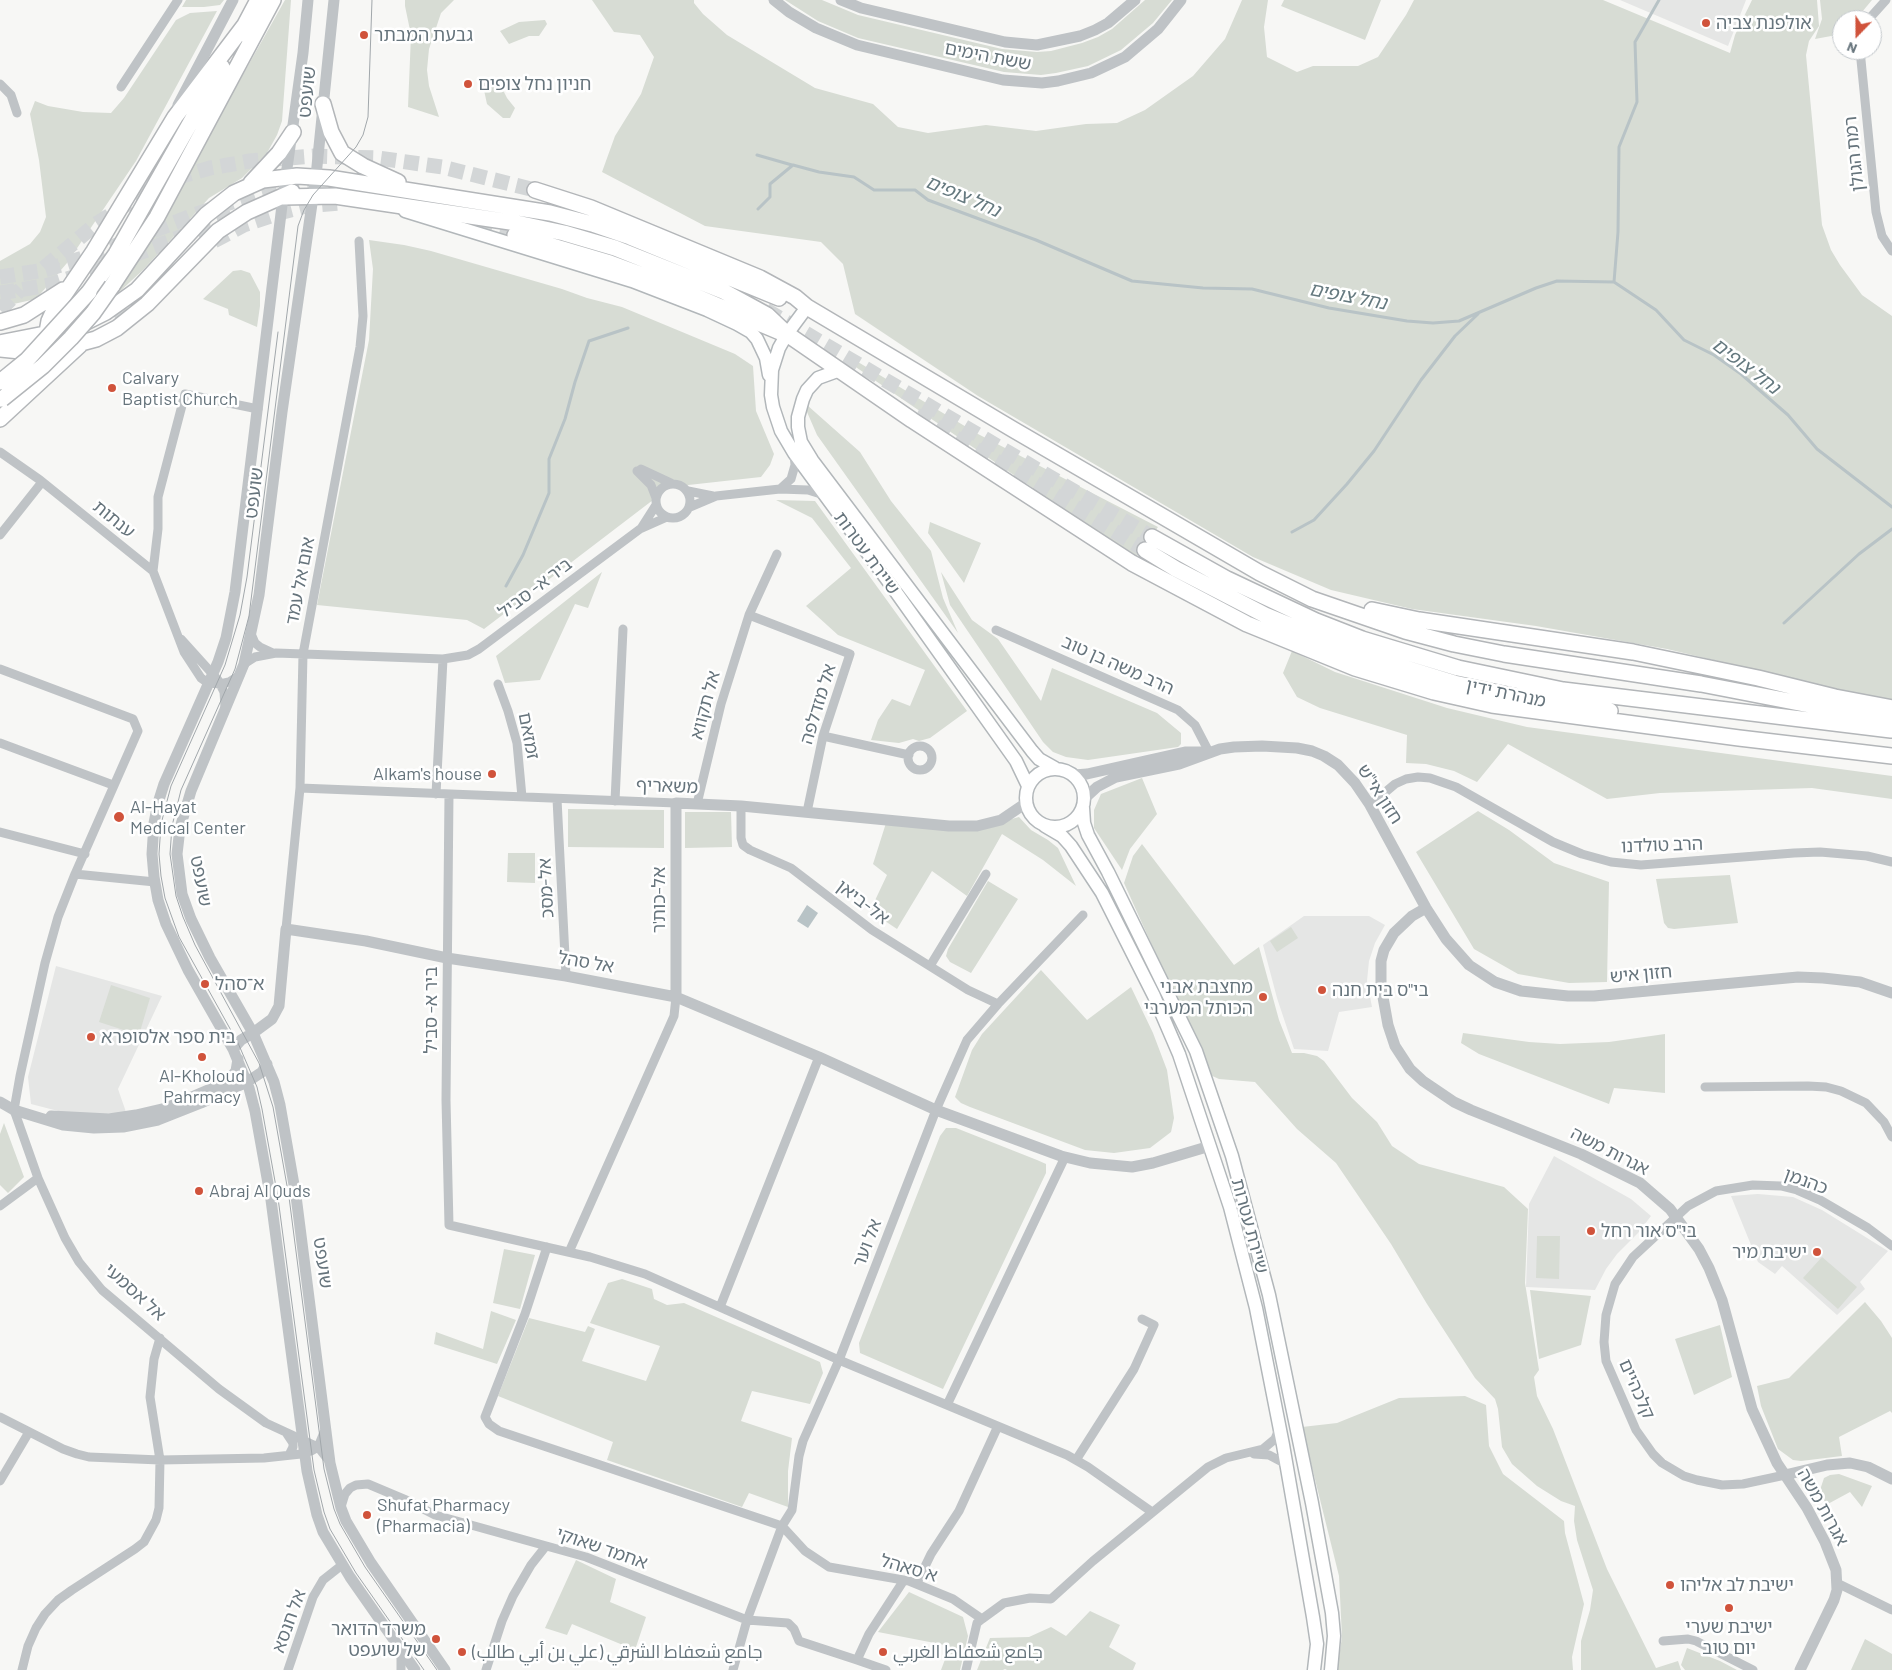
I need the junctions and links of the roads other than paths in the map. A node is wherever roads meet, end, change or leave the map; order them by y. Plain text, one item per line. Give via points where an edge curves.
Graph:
1 (178, 0) edge
2 (233, 0) edge
3 (258, 0) edge
4 (273, 0) edge
5 (308, 0) edge
6 (334, 0) edge
7 (774, 0) edge
8 (841, 0) edge
9 (1134, 0) edge
10 (1181, 0) edge
11 (1886, 0) edge
12 (1877, 10) edge
13 (252, 21) junction
14 (1861, 60) edge
15 (0, 84) edge
16 (121, 87) dead end
17 (323, 104) junction
18 (17, 113) dead end
19 (292, 132) junction
20 (154, 151) junction
21 (316, 176) junction
22 (287, 177) junction
23 (247, 186) junction
24 (535, 190) tunnel mouth
25 (313, 195) junction
26 (438, 195) junction
27 (283, 197) junction
28 (371, 201) junction
29 (514, 235) tunnel mouth
30 (358, 241) dead end
31 (1892, 251) edge
32 (71, 285) junction
33 (807, 307) junction
34 (0, 322) edge
35 (0, 331) edge
36 (47, 332) junction
37 (787, 334) junction
38 (0, 343) edge
39 (82, 344) junction
40 (0, 349) edge
41 (55, 350) junction
42 (840, 370) junction
43 (0, 382) edge
44 (771, 386) junction
45 (1, 400) edge
46 (258, 409) junction
47 (0, 419) edge
48 (0, 452) edge
49 (794, 454) junction
50 (42, 482) junction
51 (671, 483) junction
52 (780, 489) junction
53 (688, 491) junction
54 (824, 495) junction
55 (716, 496) junction
56 (656, 502) junction
57 (690, 507) junction
58 (668, 518) junction
59 (640, 529) junction
60 (0, 535) edge
61 (777, 554) dead end
62 (153, 570) junction
63 (1260, 573) junction
64 (749, 615) junction
65 (623, 629) dead end
66 (996, 630) dead end
67 (252, 636) junction
68 (276, 654) junction
69 (303, 654) junction
70 (443, 659) junction
71 (0, 669) edge
72 (242, 669) junction
73 (210, 678) junction
74 (220, 684) junction
75 (498, 684) dead end
76 (225, 708) junction
77 (1892, 708) edge
78 (1892, 721) edge
79 (1892, 730) edge
80 (823, 736) junction
81 (0, 743) edge
82 (1892, 748) edge
83 (1209, 752) junction
84 (909, 755) dead end
85 (1892, 756) edge
86 (1055, 768) junction
87 (1074, 775) junction
88 (113, 785) junction
89 (1028, 786) junction
90 (300, 788) junction
91 (436, 794) junction
92 (449, 794) junction
93 (522, 797) junction
94 (557, 799) junction
95 (615, 801) junction
96 (676, 803) junction
97 (1026, 803) junction
98 (1084, 803) junction
99 (697, 804) junction
100 (1370, 805) junction
101 (741, 806) junction
102 (807, 812) junction
103 (1045, 826) junction
104 (0, 832) edge
105 (85, 854) junction
106 (1892, 862) edge
107 (75, 874) junction
108 (986, 874) dead end
109 (155, 882) junction
110 (1426, 908) junction
111 (1083, 915) dead end
112 (286, 929) junction
113 (447, 958) junction
114 (930, 966) junction
115 (566, 976) junction
116 (1892, 993) edge
117 (676, 997) junction
118 (998, 1004) junction
119 (253, 1033) junction
120 (236, 1054) junction
121 (819, 1057) junction
122 (267, 1064) junction
123 (247, 1082) junction
124 (1705, 1087) dead end
125 (224, 1093) junction
126 (0, 1102) edge
127 (253, 1103) junction
128 (14, 1110) junction
129 (936, 1110) junction
130 (1892, 1137) edge
131 (1210, 1146) junction
132 (1066, 1157) junction
133 (38, 1178) junction
134 (0, 1206) edge
135 (1676, 1216) junction
136 (1891, 1244) edge
137 (547, 1247) junction
138 (569, 1252) junction
139 (720, 1308) junction
140 (1142, 1319) dead end
141 (160, 1338) junction
142 (839, 1360) junction
143 (947, 1405) junction
144 (0, 1416) edge
145 (998, 1426) junction
146 (326, 1428) junction
147 (1279, 1428) junction
148 (29, 1432) junction
149 (287, 1433) junction
150 (302, 1439) junction
151 (318, 1447) junction
152 (305, 1454) junction
153 (1246, 1454) junction
154 (289, 1455) junction
155 (160, 1460) junction
156 (1076, 1460) junction
157 (330, 1463) junction
158 (1286, 1464) junction
159 (1785, 1474) junction
160 (1892, 1479) edge
161 (0, 1481) edge
162 (341, 1508) junction
163 (1152, 1512) junction
164 (782, 1526) junction
165 (546, 1546) junction
166 (342, 1564) junction
167 (904, 1580) junction
168 (916, 1583) junction
169 (1838, 1583) junction
170 (1892, 1610) edge
171 (982, 1619) junction
172 (747, 1620) junction
173 (1664, 1641) dead end
174 (401, 1651) junction
175 (857, 1660) junction
176 (22, 1670) edge
177 (288, 1670) edge
178 (400, 1670) edge
179 (415, 1670) edge
180 (445, 1670) edge
181 (486, 1670) edge
182 (733, 1670) edge
183 (886, 1670) edge
184 (966, 1670) edge
185 (1314, 1670) edge
186 (1332, 1670) edge
187 (1754, 1670) edge
188 (1800, 1670) edge

1 - 16 street
2 - 20 street
3 - 13 highway
4 - 13 highway
5 - 19 street, שועפט
6 - 17 street, שועפט
7 - 10 street, ששת הימים via 816,28 857,46 1004,80 1042,83 1091,73 1125,57 1158,29
8 - 9 street, ששת הימים via 861,8 1005,42 1037,45 1095,30
11 - 12 street
13 - 20 highway via 175,117
13 - 43 highway, bridge via 116,254 89,292 27,360
13 - 45 highway, bridge via 157,217 112,286 71,338
14 - 31 street, רמת הגולן via 1876,212 1882,236
15 - 18 street via 11,95
17 - 21 street, שועפט
17 - 26 highway via 334,139 348,157 381,176
19 - 22 street, שועפט
19 - 23 highway via 279,153
20 - 32 highway
21 - 22 highway
21 - 25 street, שועפט
21 - 26 highway
21 - 27 highway
22 - 23 highway
22 - 27 street, שועפט
23 - 36 highway via 206,216 137,290 120,303 80,325
24 - 33 highway via 583,205 740,269 795,297
25 - 27 highway
25 - 28 highway
25 - 67 street, שועפט
26 - 33 highway via 550,214 611,230
27 - 39 highway via 246,212 218,231 134,316 117,328
27 - 46 street, שועפט
28 - 37 highway via 517,223 615,248 748,303
28 - 44 main road via 632,280 707,310 751,332 757,339 768,364
29 - 37 highway via 664,282
30 - 69 street, אום אל עמד via 362,316 357,370
32 - 34 highway via 24,315
32 - 36 highway via 54,310
33 - 37 main road, שיירת עטרות
33 - 63 highway
35 - 36 highway
36 - 38 highway
36 - 41 highway
37 - 42 highway
37 - 44 main road, שיירת עטרות via 776,356
39 - 41 highway
39 - 47 highway
40 - 41 highway
42 - 85 highway via 1132,563 1247,624 1355,668 1434,692 1492,705
42 - 86 main road, שיירת עטרות via 818,378 807,390 798,417 801,442 1032,751
44 - 49 main road, שיירת עטרות via 776,419
46 - 62 street via 185,394 158,497
46 - 73 street, שועפט via 235,592 226,638
48 - 50 street, ענתות
49 - 52 street via 791,479
49 - 54 main road, שיירת עטרות
50 - 60 street
50 - 62 street, ענתות
51 - 53 street
51 - 56 street via 661,488
51 - 56 street via 639,470 651,485
52 - 54 street via 808,490
52 - 55 street
53 - 55 street
53 - 57 street
54 - 89 main road, שיירת עטרות via 1016,761
55 - 57 street
56 - 58 street via 658,510
56 - 59 street, ביר א- סביל
57 - 58 street via 681,517
58 - 59 street, ביר א- סביל
59 - 70 street, ביר א- סביל via 479,649 468,655
61 - 64 street, אל תקווא
62 - 73 street via 178,635
63 - 77 highway via 1390,615 1633,652
63 - 78 highway via 1312,599 1404,631 1454,644 1701,684
64 - 80 street, אל מזדלפה via 850,654
64 - 99 street, אל תקווא via 721,704
65 - 95 street
66 - 83 street, הרב משה בן טוב via 1178,710 1195,725
67 - 68 street, ביר א- סביל via 260,647
67 - 72 street, שועפט
68 - 69 street, ביר א- סביל
68 - 72 street, ביר א- סביל via 255,657
69 - 70 street, ביר א- סביל
69 - 90 street, אום אל עמד
70 - 91 street
71 - 88 street via 133,719 138,730
72 - 74 street via 229,682
72 - 76 street, שועפט
73 - 74 street
73 - 109 street, שועפט via 158,803 152,854
74 - 76 street
75 - 93 street, זמזאם via 517,743
76 - 119 street, שועפט via 184,811 177,854 182,894 198,936
79 - 82 highway, מנהרת ידין via 1563,690 1458,668 1316,621 1149,543 1220,593 1310,635 1454,683 1560,704
80 - 84 street
80 - 102 street, אל מזדלפה
81 - 88 street
83 - 87 street, חזון אי"ש via 1185,752
83 - 98 street, חזון אי"ש via 1179,764 1116,777 1097,786
83 - 100 street, חזון אי"ש via 1246,746 1312,751 1344,770
86 - 87 main road
86 - 89 main road via 1039,773
87 - 98 main road via 1083,789
88 - 105 street
89 - 97 main road
90 - 91 street, משאריף
90 - 112 street, אום אל עמד
91 - 92 street, משאריף
92 - 93 street, משאריף
92 - 113 street, ביר א- סביל
93 - 94 street, משאריף
94 - 95 street, משאריף
94 - 115 street, אל-מסכ
95 - 96 street, משאריף
96 - 99 street, משאריף
96 - 117 street, אל-כות'ר
97 - 102 street, משאריף via 1001,820 977,826
97 - 103 main road via 1032,817
98 - 103 main road via 1072,822 1063,826
98 - 186 main road, שיירת עטרות via 1088,835 1196,1051 1232,1156 1269,1295 1312,1503 1332,1613
99 - 101 street, משאריף
100 - 106 street, הרב טולדנו via 1406,779 1430,778 1456,787 1553,842 1610,862 1641,865 1820,852 1867,856
100 - 110 street, חזון אי"ש
101 - 102 street, משאריף
101 - 114 street, אל-ביאן via 743,845 791,868 872,930
103 - 131 main road, שיירת עטרות via 1071,846 1102,894 1154,996 1179,1054
104 - 105 street
105 - 107 street
107 - 109 street
107 - 128 street via 45,963
108 - 114 street
109 - 120 street, שועפט via 158,900 175,946
110 - 116 street, חזון איש via 1469,966 1495,982 1520,991 1594,996 1798,977 1860,982
110 - 135 street, אגרות משה via 1394,933 1381,961 1381,986 1388,1025 1395,1046 1410,1068 1438,1092 1472,1110 1624,1174 1659,1198
111 - 118 street, אל וער
112 - 113 street, אל סהל
112 - 119 street via 279,1006 272,1018
113 - 115 street, אל סהל
113 - 137 street, ביר א- סביל via 449,1225
114 - 118 street, אל-ביאן
115 - 117 street, אל סהל
117 - 121 street, אל סהל
117 - 138 street via 674,1016
118 - 129 street, אל וער via 967,1040
119 - 120 street via 241,1040
119 - 122 street, שועפט
120 - 123 street, שועפט
120 - 128 street via 237,1066 233,1075 222,1084 173,1105 136,1115 85,1119
121 - 129 street, אל סהל
121 - 139 street
122 - 123 street via 262,1072
122 - 146 street, שועפט via 280,1105 296,1196
123 - 125 street
123 - 127 street, שועפט
124 - 130 street via 1808,1086 1841,1091 1866,1104 1884,1122
125 - 127 street via 241,1094
125 - 128 street via 158,1120 110,1128 63,1125
126 - 128 street
127 - 150 street, שועפט via 271,1200
128 - 133 street, אל אסמעי
129 - 132 street, אל סהל
129 - 142 street, אל וער
131 - 132 street, אל סהל via 1132,1167
131 - 147 main road, שיירת עטרות via 1230,1207 1256,1308
132 - 143 street
133 - 134 street
133 - 141 street, אל אסמעי via 64,1236 80,1262 102,1290
135 - 136 street, כהנמן via 1716,1191 1753,1185 1781,1186 1820,1200
135 - 159 street, אגרות משה via 1699,1249 1717,1286 1752,1409
135 - 159 street, קלכהיים via 1633,1257 1615,1284 1604,1331 1606,1361 1611,1376 1644,1443 1672,1470 1697,1480 1734,1486
137 - 138 street
137 - 164 street via 485,1417 489,1424 499,1431
138 - 139 street via 645,1274
139 - 142 street
140 - 156 street via 1154,1325 1134,1369
141 - 149 street, אל אסמעי via 219,1389 266,1423
141 - 155 street via 150,1397
142 - 143 street
142 - 164 street, אל וער via 798,1456 792,1510
143 - 145 street
144 - 148 street
145 - 156 street
145 - 168 street via 959,1511
146 - 151 street
146 - 157 street, שועפט
147 - 153 street via 1269,1445
147 - 158 main road, שיירת עטרות
148 - 155 street via 63,1449 89,1457
148 - 161 street
149 - 150 street, אל אסמעי
149 - 154 street via 294,1443
150 - 151 street, אל אסמעי
150 - 152 street, שועפט
151 - 152 street
151 - 157 street, אל אסמעי
152 - 154 street
152 - 166 street, שועפט via 317,1515
153 - 158 street via 1269,1455
153 - 163 street via 1216,1462
154 - 155 street
155 - 176 street via 159,1508 144,1542 58,1600 36,1628
156 - 163 street
157 - 162 street, שועפט
158 - 185 main road, שיירת עטרות via 1317,1644
159 - 160 street via 1850,1463 1868,1467
159 - 169 street, אגרות משה via 1825,1542 1834,1561
162 - 165 street, אחמד שאוקי via 350,1488 368,1484 435,1515
162 - 180 street, שועפט via 371,1564
163 - 171 street via 1051,1599 1030,1598 1004,1603
164 - 167 street, א סאהל via 805,1551 829,1567
164 - 172 street, אל וער
165 - 172 street, אחמד שאוקי via 586,1557
165 - 181 street via 513,1596
166 - 174 street, שועפט
166 - 177 street, אל חנסא via 322,1580
167 - 168 street, א סאהל
167 - 175 street via 869,1634
168 - 171 street, א סאהל via 953,1599
169 - 170 street
169 - 188 street via 1834,1600
171 - 184 street via 977,1623
172 - 175 street, אחמד שאוקי via 788,1623 798,1641
172 - 182 street, אל וער
173 - 187 street via 1696,1641
174 - 178 street
174 - 179 street, שועפט
175 - 183 street

